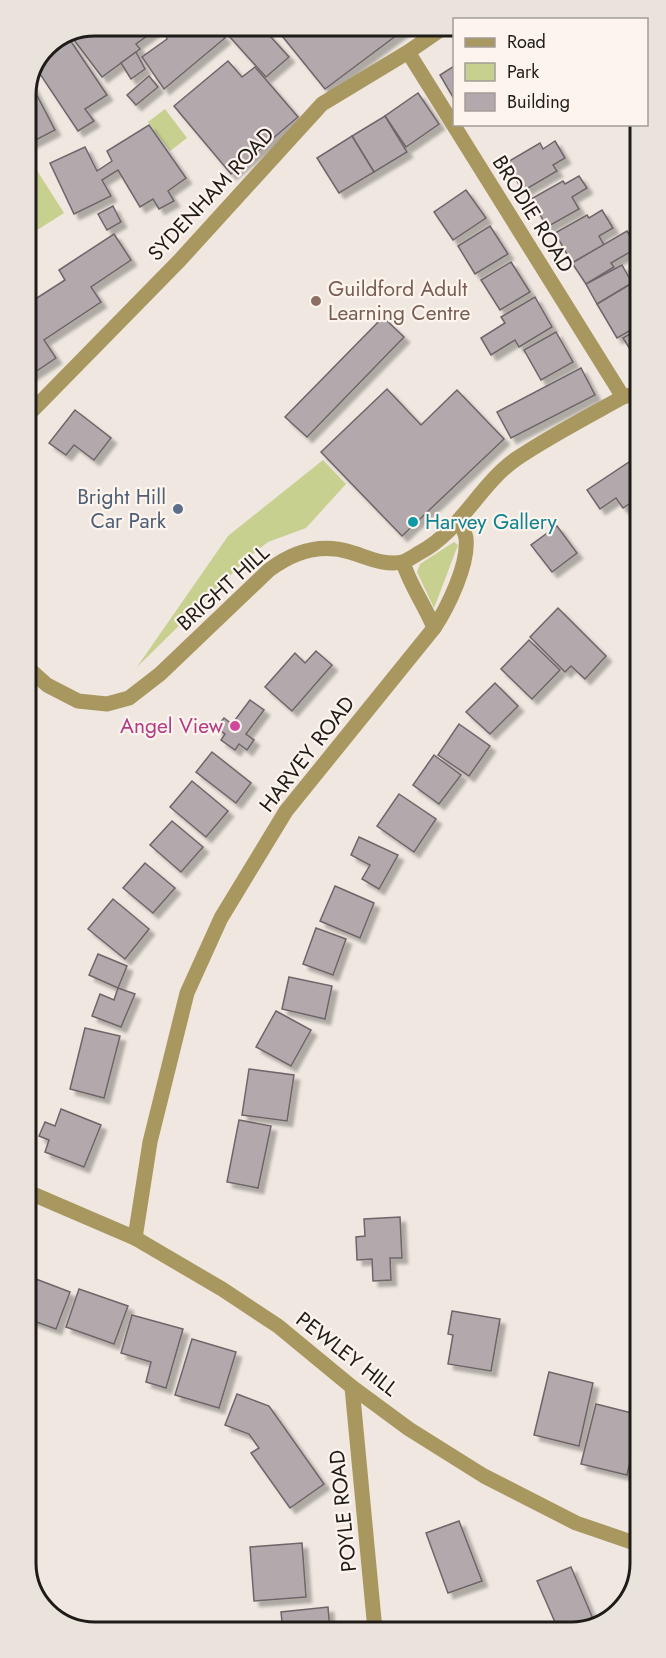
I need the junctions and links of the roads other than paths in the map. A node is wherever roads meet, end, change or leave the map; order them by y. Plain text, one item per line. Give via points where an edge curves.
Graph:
1 (431, 36) edge
2 (408, 52) junction
3 (453, 122) edge
4 (456, 126) edge
5 (630, 395) edge
6 (36, 407) edge
7 (459, 520) junction
8 (403, 562) junction
9 (434, 628) junction
10 (36, 675) edge
11 (36, 1195) edge
12 (135, 1238) junction
13 (352, 1387) junction
14 (630, 1542) edge
15 (374, 1622) edge

1 - 2 street, SYDENHAM ROAD
2 - 3 street, BRODIE ROAD
2 - 6 street, SYDENHAM ROAD via 322,104 179,261
4 - 5 street, BRODIE ROAD
5 - 7 street via 515,460
7 - 8 street via 434,545
7 - 9 street, HARVEY ROAD via 466,537 465,558 444,613
8 - 9 street
8 - 10 street, BRIGHT HILL via 370,560 329,548 283,559 129,698 107,704 78,701
9 - 12 street, HARVEY ROAD via 286,811 221,918 187,993 150,1142
11 - 12 street, PEWLEY HILL
12 - 13 street, PEWLEY HILL via 278,1326
13 - 14 street, PEWLEY HILL via 484,1476 576,1523
13 - 15 street, POYLE ROAD

